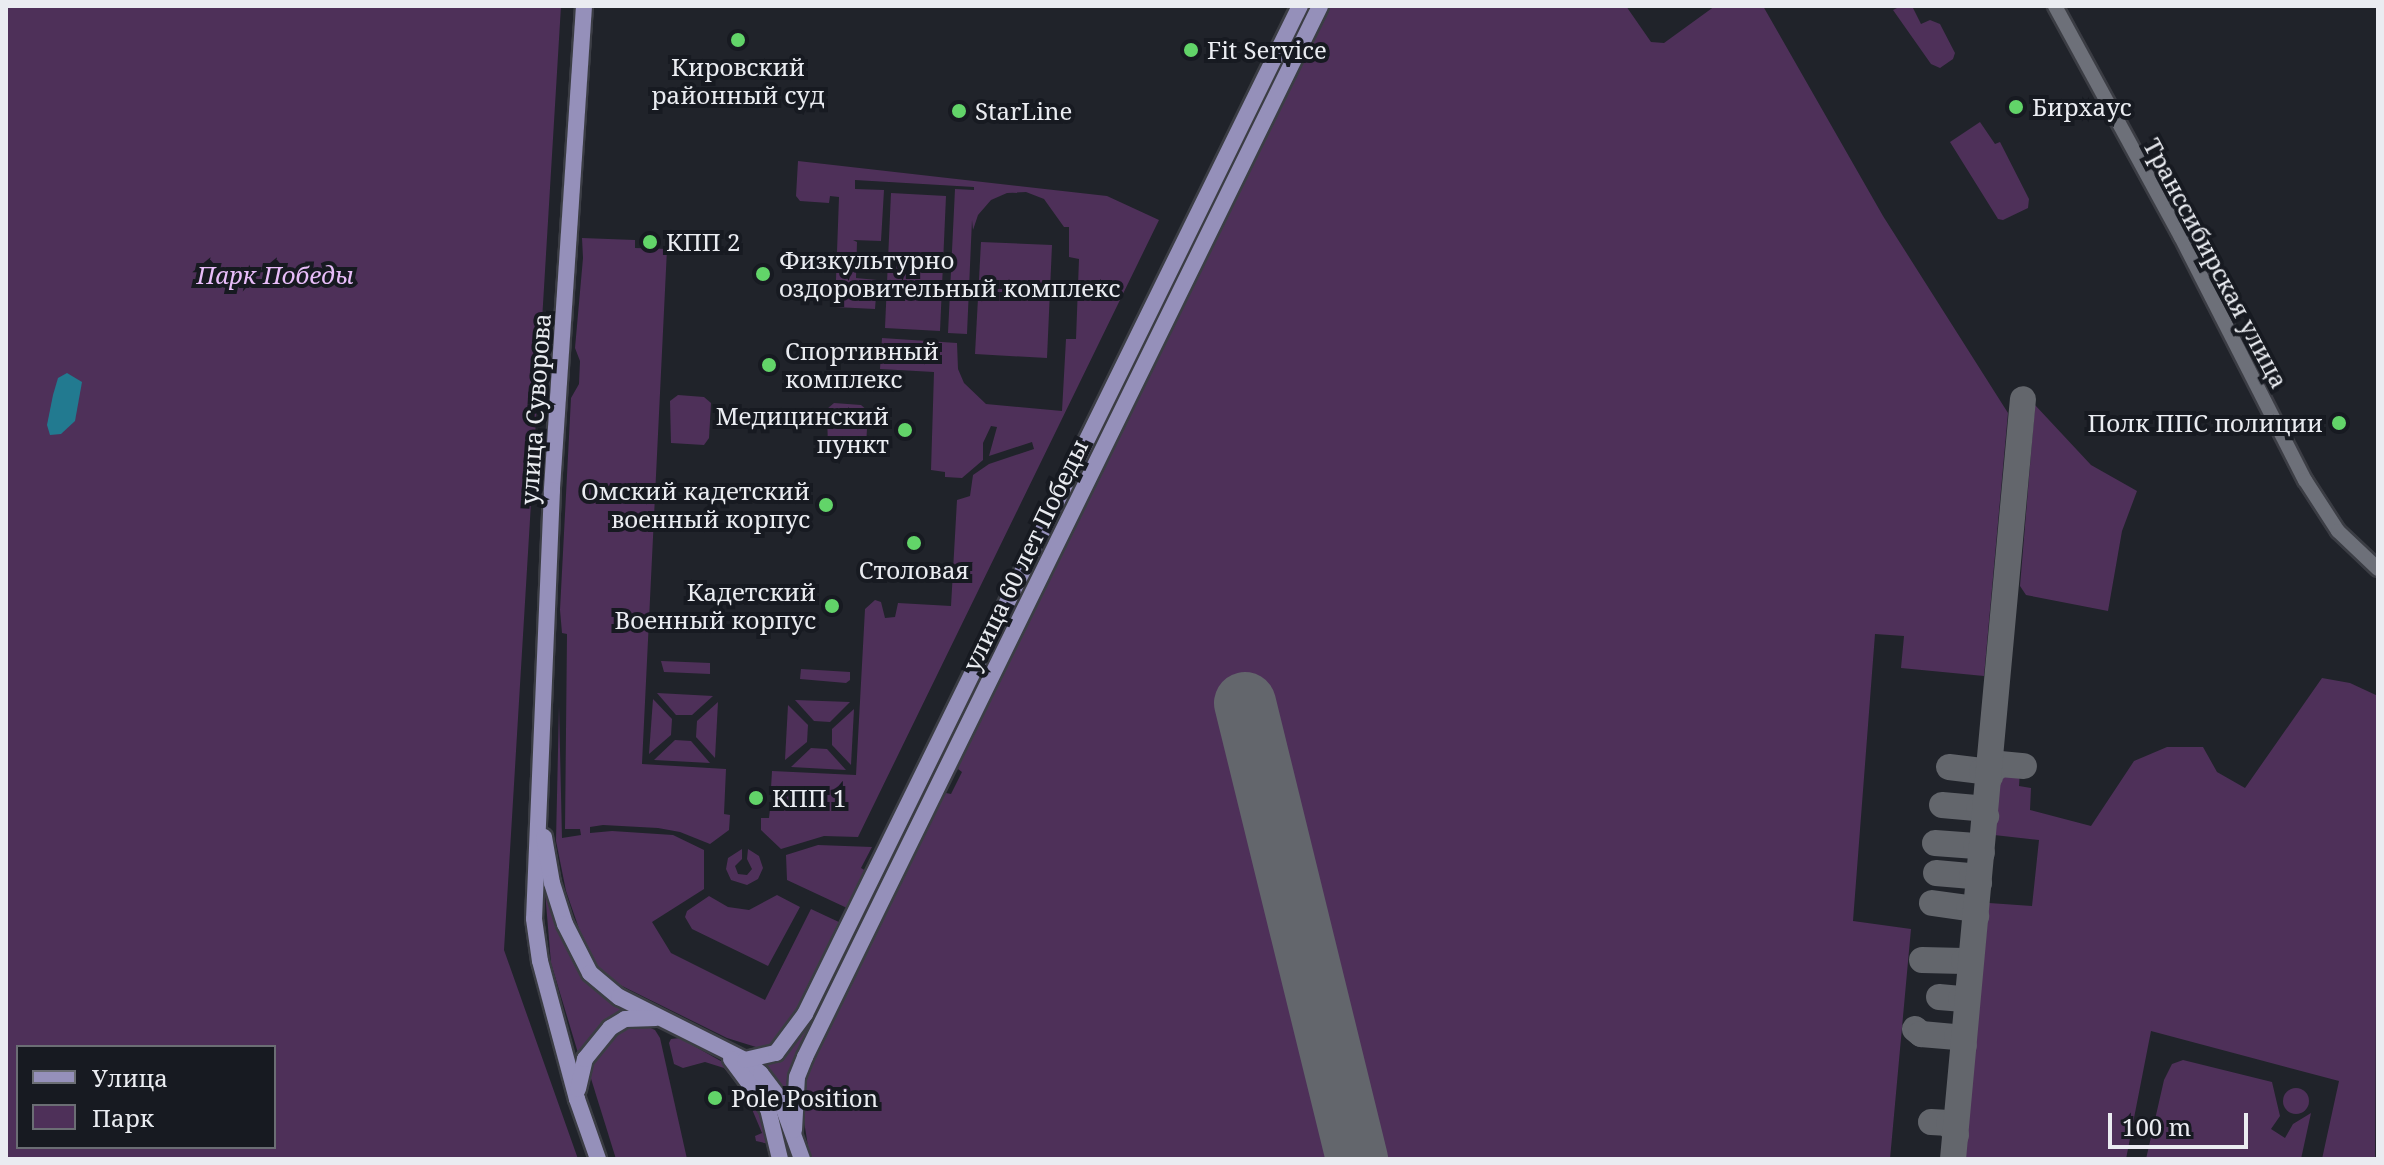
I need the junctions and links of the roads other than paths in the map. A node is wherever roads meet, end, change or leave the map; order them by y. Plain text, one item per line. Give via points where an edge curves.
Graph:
1 (584, 6) edge
2 (1300, 6) edge
3 (1320, 6) edge
4 (2055, 6) edge
5 (1177, 257) junction
6 (1194, 265) junction
7 (2378, 569) edge
8 (980, 660) junction
9 (996, 668) junction
10 (908, 806) junction
11 (925, 814) junction
12 (541, 815) junction
13 (841, 943) junction
14 (858, 951) junction
15 (661, 1019) junction
16 (723, 1050) junction
17 (745, 1060) junction
18 (577, 1099) junction
19 (794, 1130) junction
20 (598, 1159) edge
21 (780, 1159) edge
22 (802, 1159) edge

1 - 12 main road, улица Суворова via 552,490
2 - 5 main road, улица 60 лет Победы
3 - 6 main road, улица 60 лет Победы
4 - 7 main road, Транссибирская улица via 2305,480 2338,531
5 - 6 main road
5 - 8 main road, улица 60 лет Победы
6 - 9 main road, улица 60 лет Победы
8 - 9 main road
8 - 10 main road, улица 60 лет Победы
9 - 11 main road, улица 60 лет Победы
10 - 11 main road
10 - 13 main road, улица 60 лет Победы
11 - 14 main road, улица 60 лет Победы
12 - 15 main road via 552,883 579,957 605,988
12 - 18 main road via 534,919
13 - 14 main road
13 - 17 main road, улица 60 лет Победы via 786,1043 766,1058
14 - 19 main road, улица 60 лет Победы via 797,1077
15 - 16 main road
15 - 18 main road via 625,1019 597,1041 585,1059
16 - 17 main road
16 - 21 main road via 768,1109
17 - 19 main road via 773,1087
18 - 20 main road
19 - 22 main road

